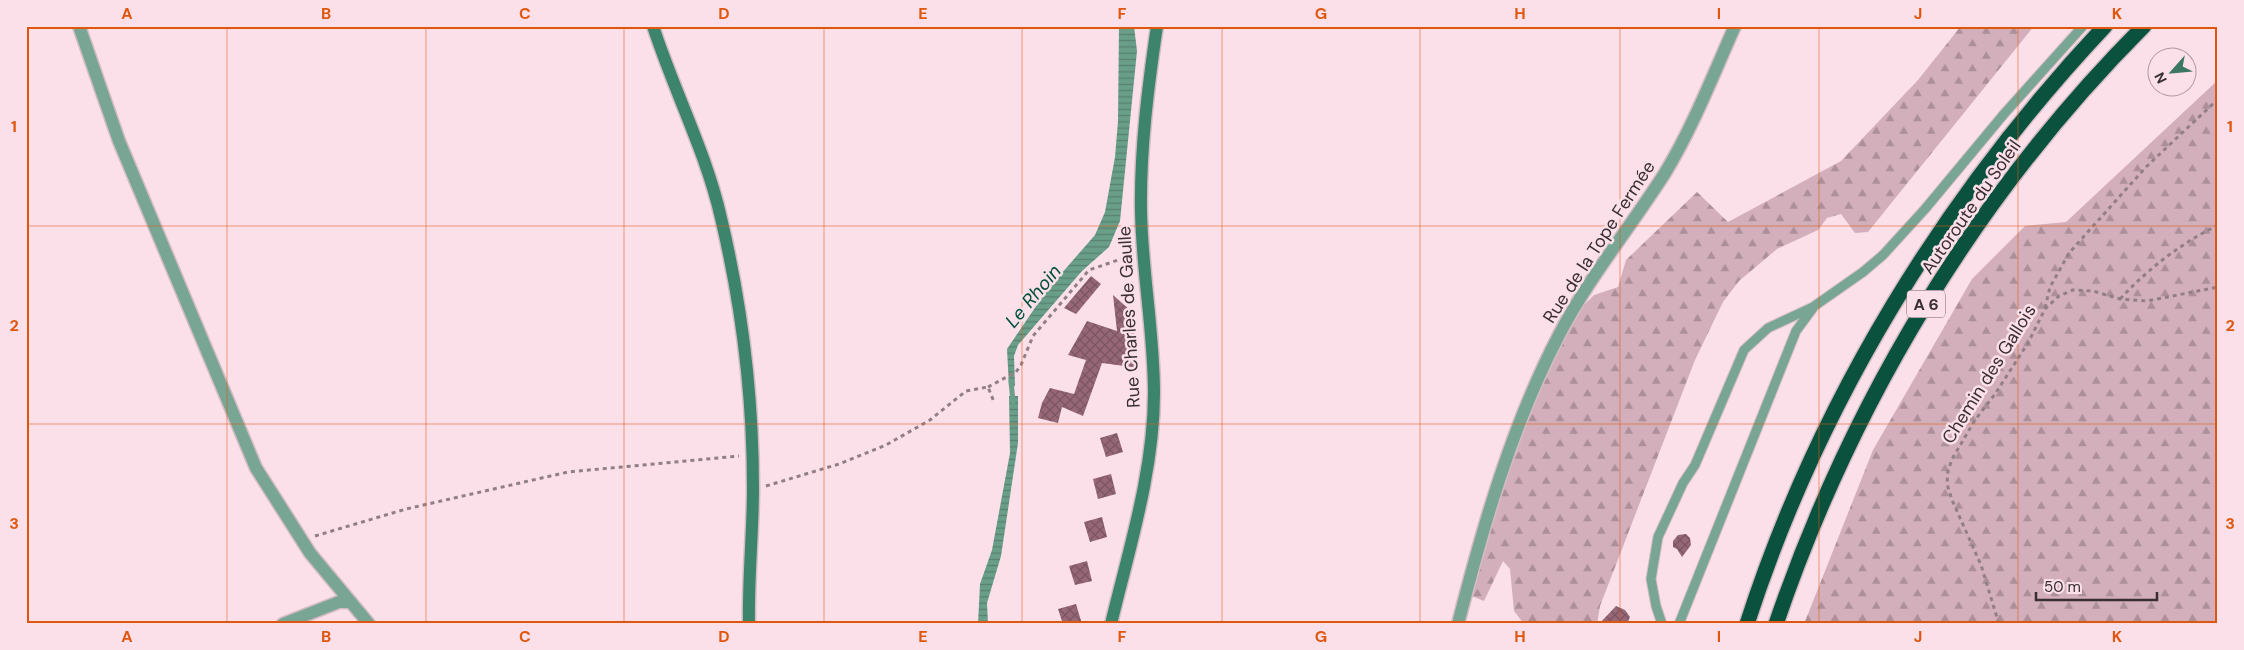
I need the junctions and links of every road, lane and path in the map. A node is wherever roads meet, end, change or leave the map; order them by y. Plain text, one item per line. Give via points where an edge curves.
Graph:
1 (79, 26) edge
2 (653, 26) edge
3 (1157, 26) edge
4 (1735, 26) edge
5 (2083, 26) edge
6 (2106, 26) edge
7 (2144, 26) edge
8 (2218, 100) edge
9 (2218, 225) edge
10 (1144, 252) junction
11 (2218, 287) edge
12 (2120, 299) junction
13 (1813, 307) junction
14 (2045, 309) junction
15 (988, 387) junction
16 (994, 402) dead end
17 (753, 455) junction
18 (753, 489) junction
19 (291, 524) junction
20 (351, 602) junction
21 (283, 624) edge
22 (369, 624) edge
23 (749, 624) edge
24 (1111, 624) edge
25 (1458, 624) edge
26 (1662, 624) edge
27 (1679, 624) edge
28 (1747, 624) edge
29 (1776, 624) edge
30 (1999, 624) edge

1 - 19 street via 119,141 235,421 256,468
2 - 17 street via 711,181 721,219 748,378
3 - 10 street, Rue Charles de Gaulle via 1141,169
4 - 25 street, Rue de la Tope Fermée via 1680,147 1588,284 1532,391 1506,462
5 - 13 lane via 1902,236 1863,272
6 - 28 highway, Autoroute du Soleil / A 6 via 2039,100 1973,185 1897,299 1853,375 1824,434 1784,524
7 - 29 highway, Autoroute du Soleil / A 6 via 2094,79 2013,177 1929,299 1848,446 1807,540
8 - 14 path via 2146,167 2069,253 2050,287
9 - 12 path via 2185,242
10 - 15 path via 1089,270 1033,336 1016,372
10 - 24 street, Rue Charles de Gaulle via 1154,393 1151,441 1143,491
11 - 12 path, Chemin des Gallois via 2147,301
12 - 14 path, Chemin des Gallois via 2093,291 2073,290 2059,296
13 - 26 lane via 1768,328 1752,340 1738,361 1695,466 1683,483 1658,537 1651,579
13 - 27 lane via 1796,331
14 - 30 path, Chemin des Gallois via 2028,343 1975,420 1948,471 1947,484 1952,500 1981,565
15 - 16 path
15 - 18 path via 966,391 930,420 886,445 839,464
17 - 18 street
17 - 19 path via 568,472 406,509 310,536 301,535
18 - 23 street
19 - 20 street via 310,553
20 - 21 street via 333,604
20 - 22 street

